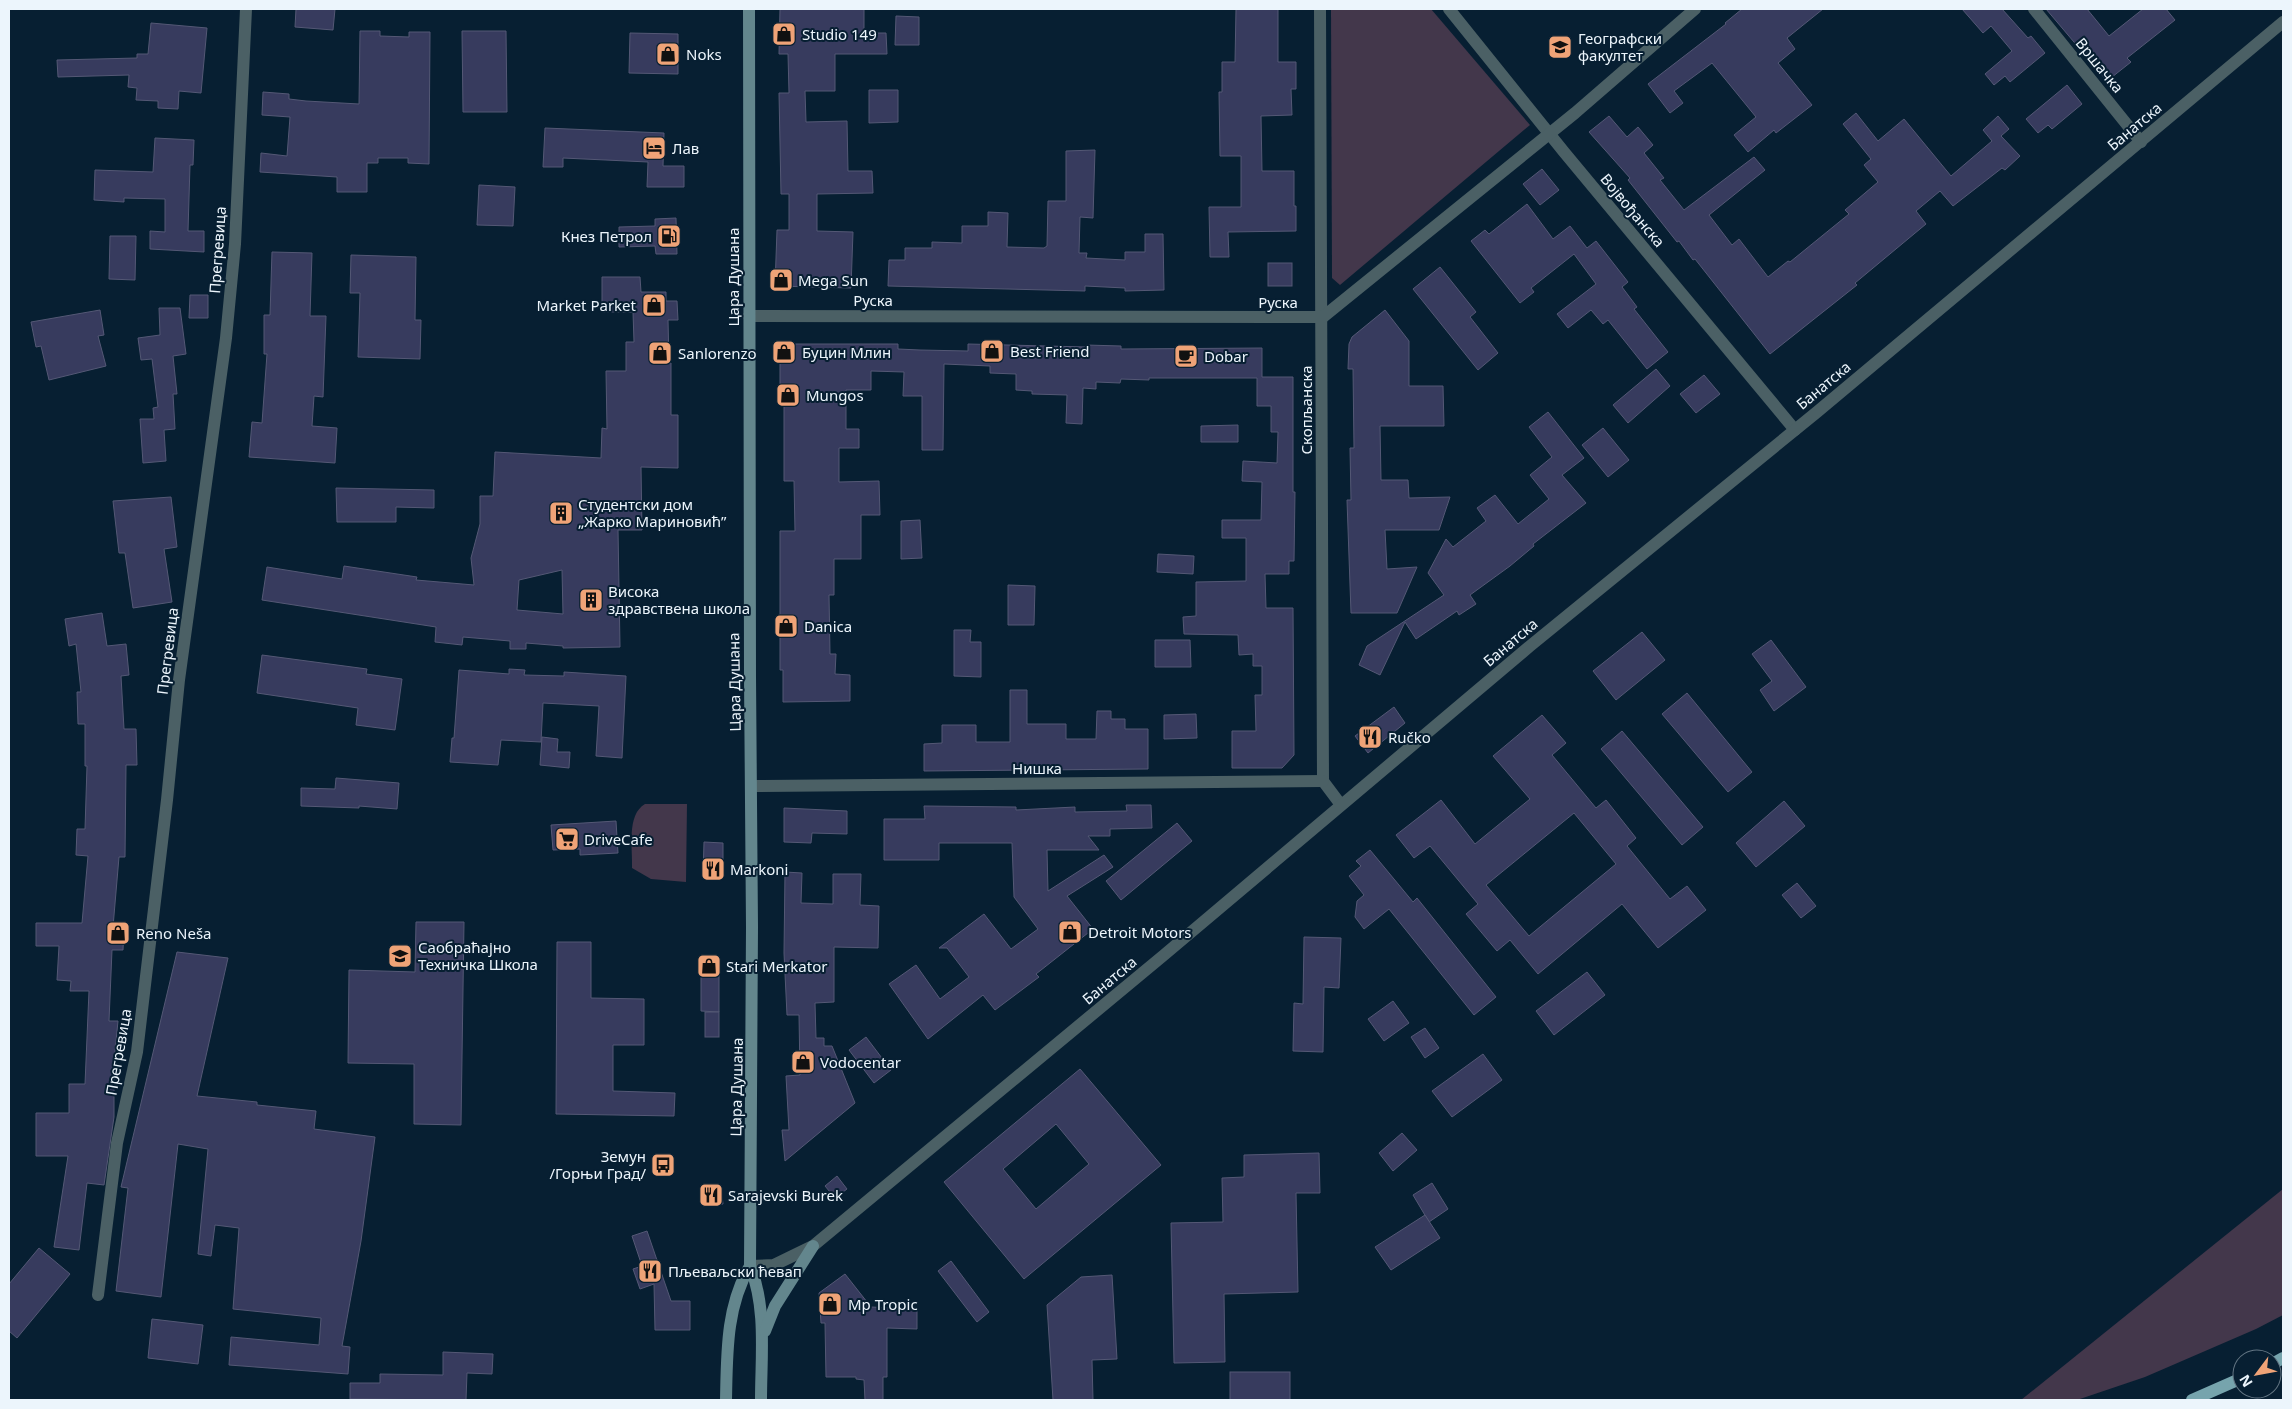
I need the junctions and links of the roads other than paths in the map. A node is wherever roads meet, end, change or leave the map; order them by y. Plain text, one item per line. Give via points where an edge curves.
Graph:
1 (246, 9) edge
2 (749, 9) edge
3 (1320, 9) edge
4 (1449, 9) edge
5 (1695, 9) edge
6 (2034, 9) edge
7 (2283, 22) edge
8 (1550, 134) junction
9 (2141, 142) junction
10 (749, 316) junction
11 (1322, 317) junction
12 (1795, 430) junction
13 (1323, 781) junction
14 (752, 786) junction
15 (1340, 805) junction
16 (813, 1246) junction
17 (750, 1266) junction
18 (98, 1295) dead end
19 (762, 1343) junction
20 (2232, 1382) edge
21 (726, 1400) edge
22 (761, 1400) edge
23 (2192, 1400) edge

1 - 18 street, Прегревица via 235,244 227,328 179,680 138,1045 117,1143
2 - 10 main road, Цара Душана
3 - 11 street, Скопљанска
4 - 8 street, Војвођанска
5 - 8 street
6 - 9 street, Вршачка
7 - 9 street, Банатска
8 - 11 street
8 - 12 street, Војвођанска
9 - 12 street, Банатска
10 - 11 street, Руска
10 - 14 main road, Цара Душана
11 - 13 street, Скопљанска
12 - 15 street, Банатска
13 - 14 street, Нишка
13 - 15 street
14 - 17 main road, Цара Душана
15 - 16 street, Банатска
16 - 17 street, Банатска via 774,1266
16 - 19 main road via 775,1306
17 - 19 main road, Цара Душана via 760,1298
17 - 21 main road, Цара Душана via 736,1292
19 - 22 main road, Цара Душана
20 - 23 main road

